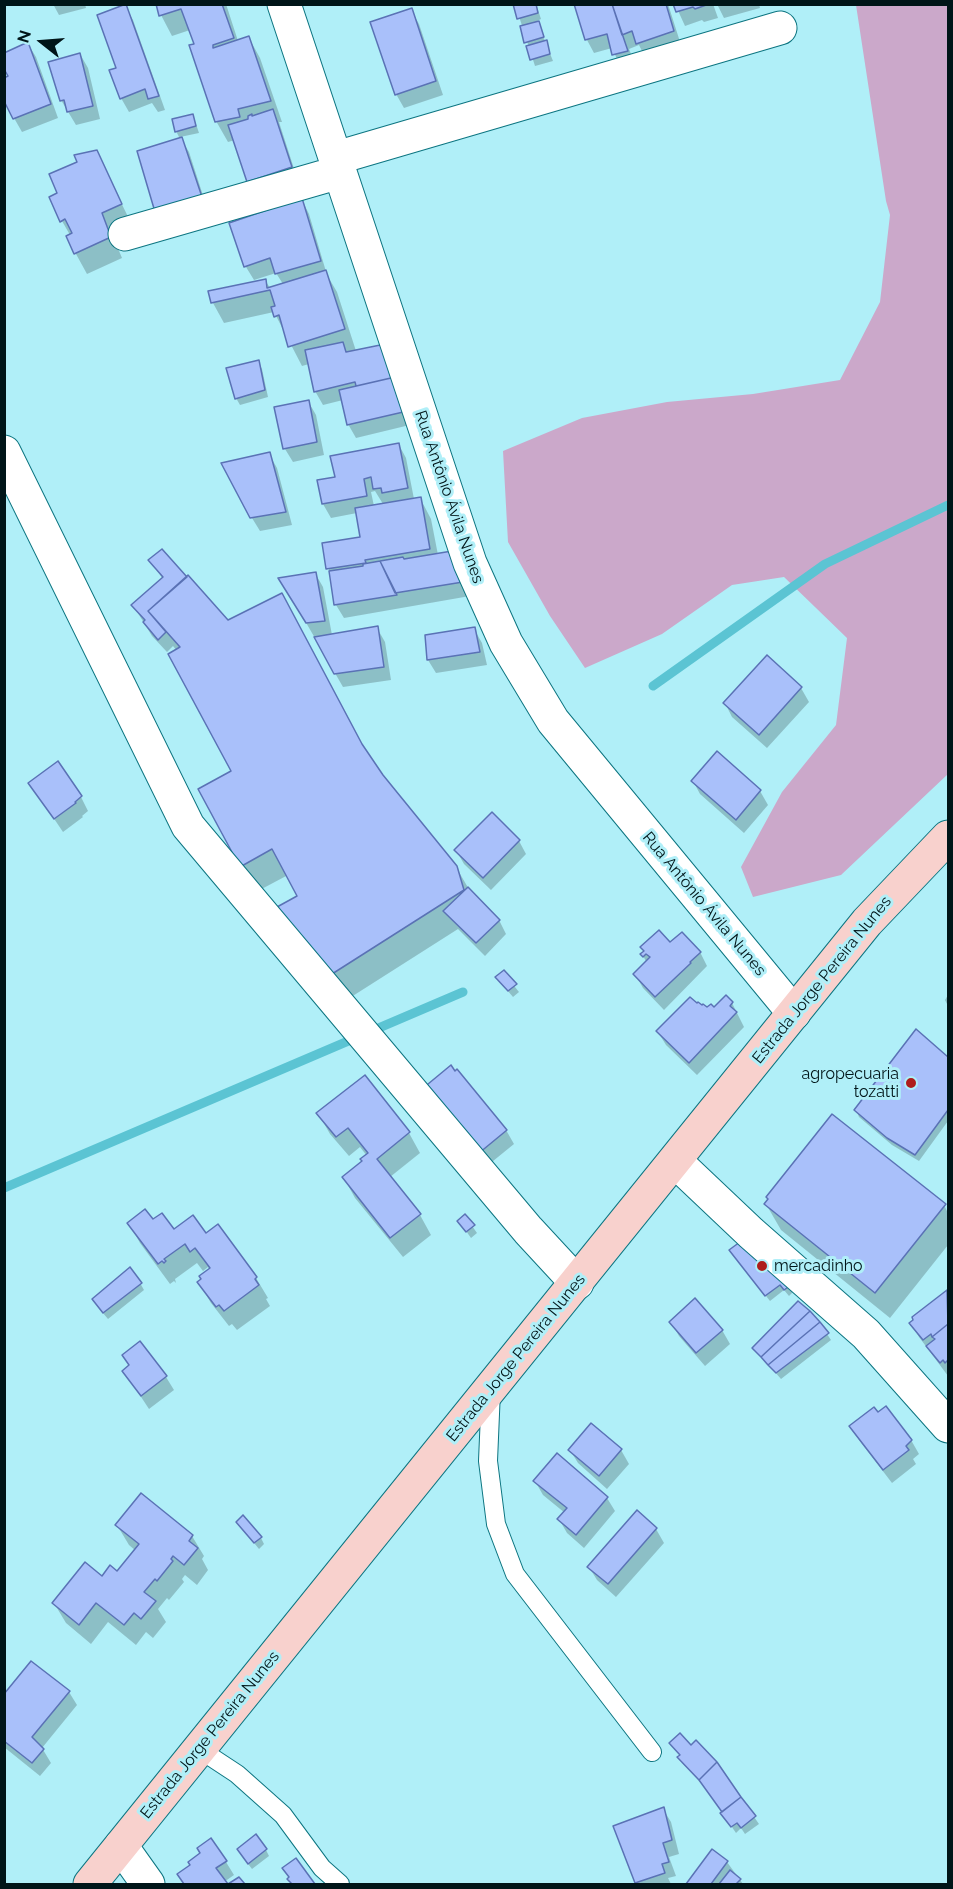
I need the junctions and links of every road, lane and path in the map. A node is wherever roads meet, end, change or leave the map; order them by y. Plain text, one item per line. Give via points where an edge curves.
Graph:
1 (284, 4) edge
2 (780, 28) dead end
3 (338, 165) junction
4 (125, 234) dead end
5 (4, 452) edge
6 (945, 846) edge
7 (794, 1013) junction
8 (675, 1161) junction
9 (577, 1283) junction
10 (491, 1388) junction
11 (948, 1426) edge
12 (199, 1749) junction
13 (651, 1752) dead end
14 (121, 1846) junction
15 (90, 1884) edge
16 (148, 1884) edge
17 (340, 1884) edge

1 - 3 street, Rua Antônio Ávila Nunes
2 - 3 street
3 - 4 street
3 - 7 street, Rua Antônio Ávila Nunes via 470,563 506,643 553,721
5 - 9 street via 188,826
6 - 7 street, Estrada Jorge Pereira Nunes via 867,922
7 - 8 street, Estrada Jorge Pereira Nunes
8 - 9 street, Estrada Jorge Pereira Nunes
8 - 11 street via 866,1334
9 - 10 street, Estrada Jorge Pereira Nunes
10 - 12 street, Estrada Jorge Pereira Nunes
10 - 13 lane via 488,1461 496,1524 515,1574
12 - 14 street, Estrada Jorge Pereira Nunes
12 - 17 lane via 237,1774 283,1815 322,1868
14 - 15 street, Estrada Jorge Pereira Nunes
14 - 16 street

